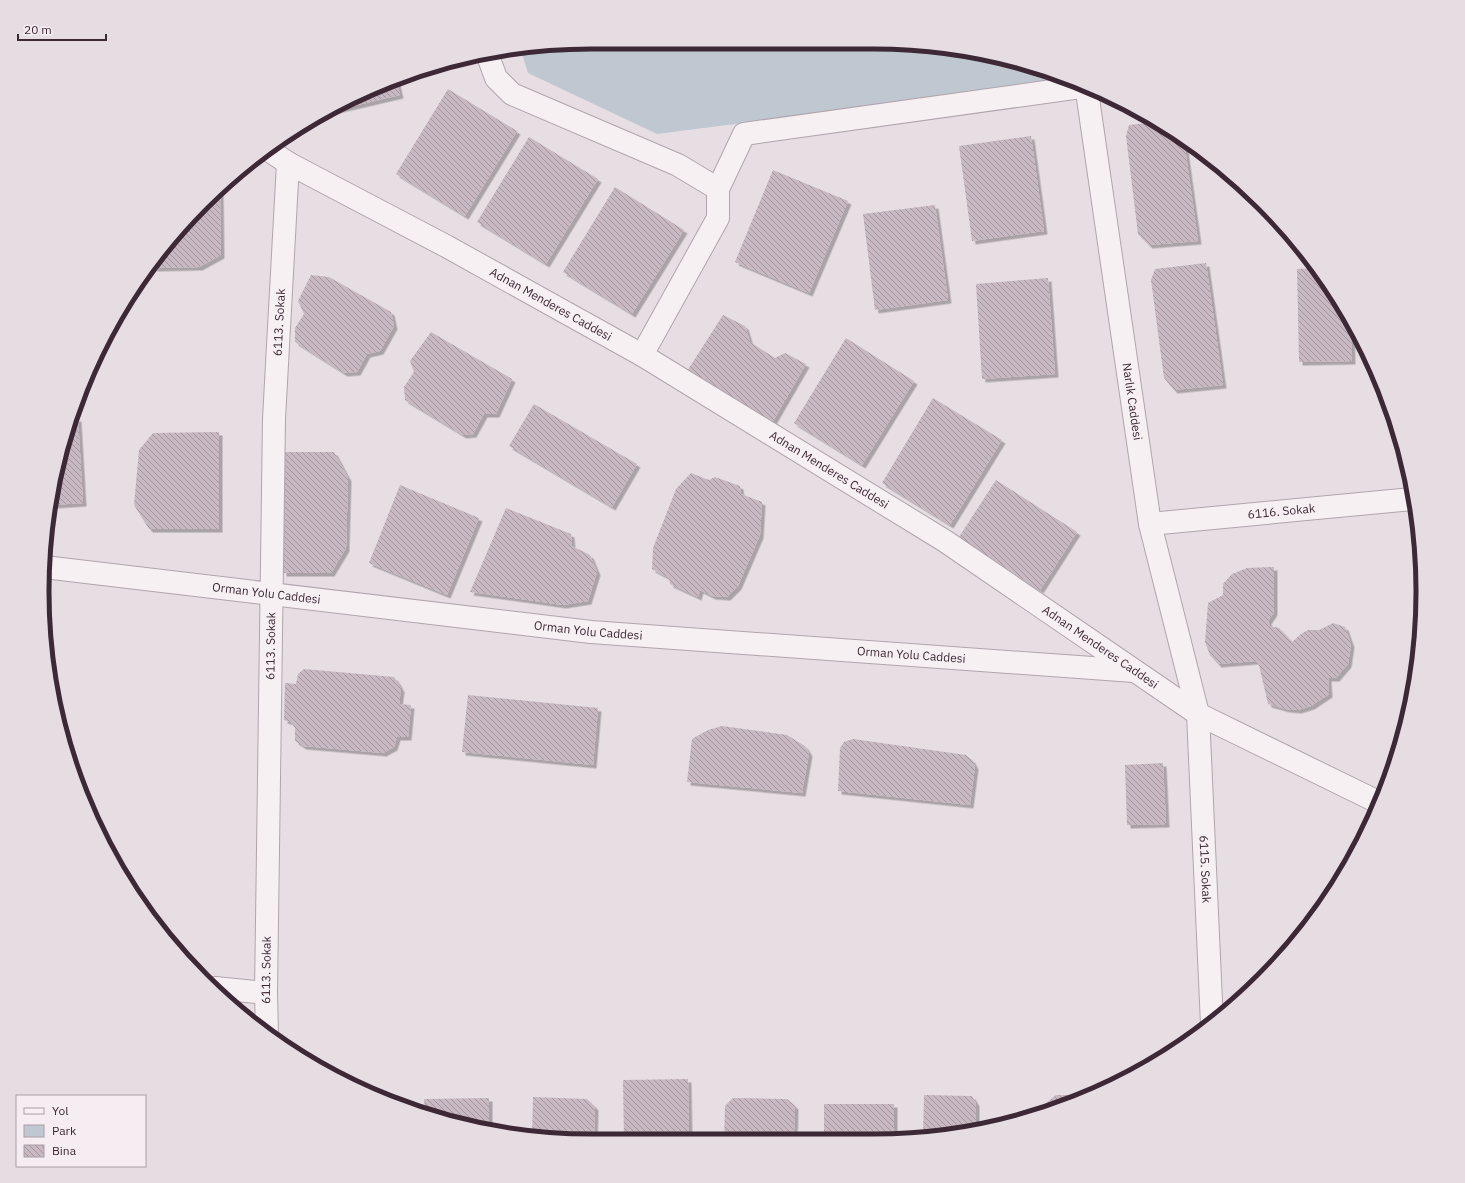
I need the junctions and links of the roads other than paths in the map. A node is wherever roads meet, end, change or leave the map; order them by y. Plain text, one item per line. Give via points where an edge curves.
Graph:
1 (489, 59) edge
2 (1074, 88) edge
3 (1087, 93) edge
4 (273, 153) edge
5 (288, 163) junction
6 (718, 189) junction
7 (642, 355) junction
8 (1408, 499) edge
9 (1150, 524) junction
10 (50, 568) edge
11 (272, 594) junction
12 (1135, 672) junction
13 (1198, 714) junction
14 (1374, 800) edge
15 (223, 989) edge
16 (266, 993) junction
17 (1212, 1016) edge
18 (267, 1026) edge

1 - 6 street via 496,78 512,94 678,165
2 - 6 street via 744,134
3 - 9 street, Narlık Caddesi
4 - 5 street, Adnan Menderes Caddesi
5 - 7 street, Adnan Menderes Caddesi via 446,246
5 - 11 street, 6113. Sokak via 274,419
6 - 7 street via 718,218
7 - 12 street, Adnan Menderes Caddesi via 945,541
8 - 9 street, 6116. Sokak
9 - 13 street, Narlık Caddesi
10 - 11 street, Orman Yolu Caddesi
11 - 12 street, Orman Yolu Caddesi via 591,632
11 - 16 street, 6113. Sokak
12 - 13 street, Adnan Menderes Caddesi
13 - 14 street, Adnan Menderes Caddesi
13 - 17 street, 6115. Sokak
15 - 16 street
16 - 18 street, 6113. Sokak

